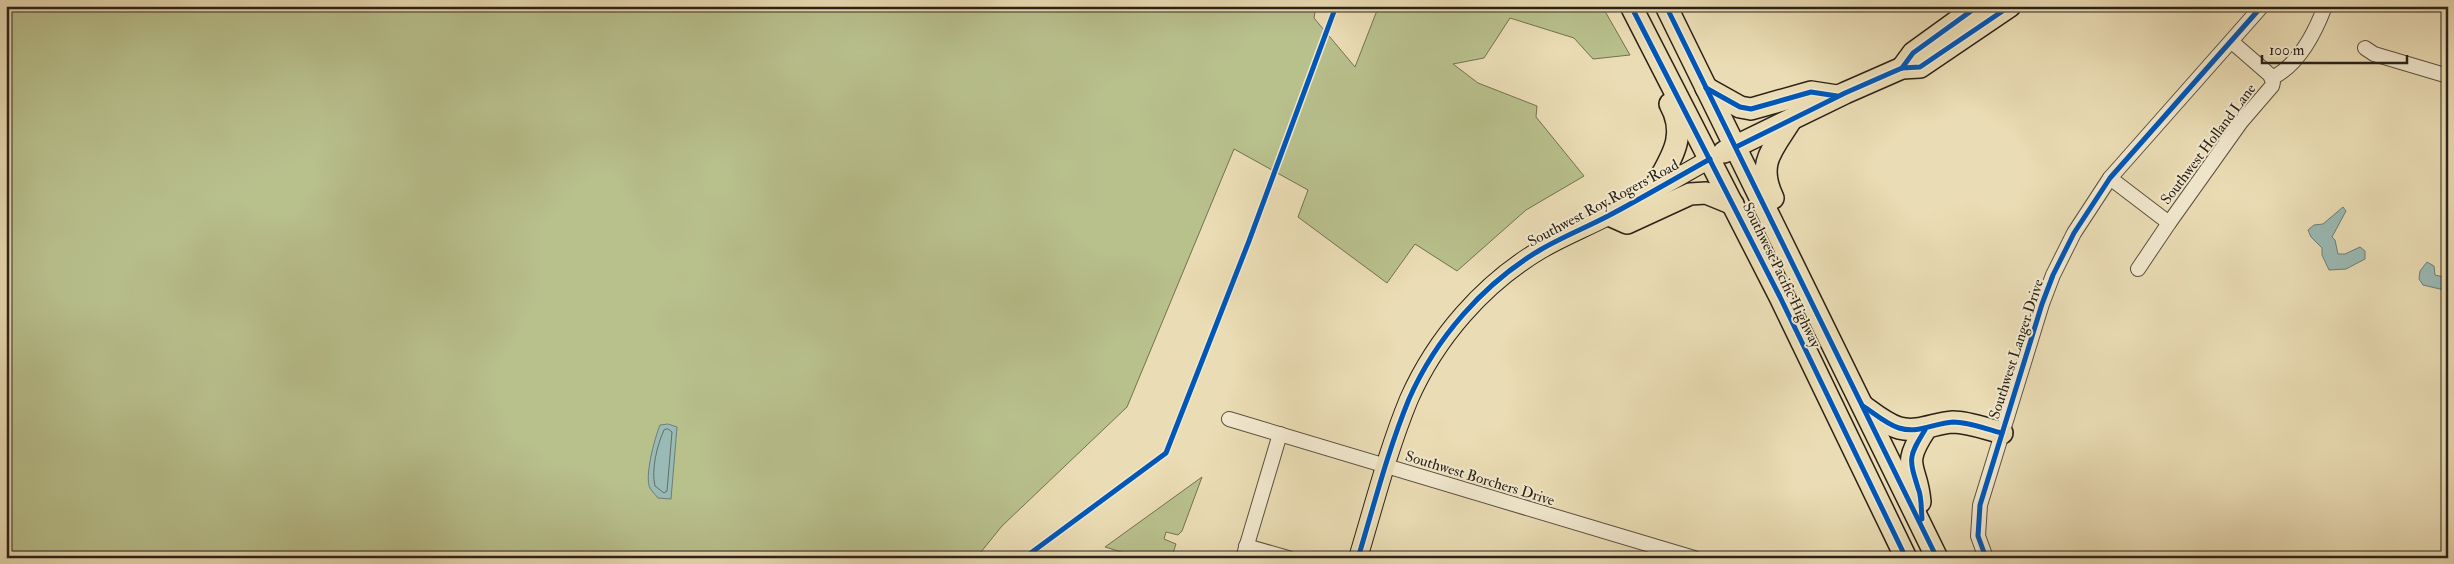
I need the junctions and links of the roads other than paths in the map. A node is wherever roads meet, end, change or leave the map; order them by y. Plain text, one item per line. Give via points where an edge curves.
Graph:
1 (1632, 6) edge
2 (1666, 6) edge
3 (1978, 6) edge
4 (2262, 6) edge
5 (2325, 6) edge
6 (2005, 8) edge
7 (1644, 28) junction
8 (2232, 42) junction
9 (2365, 48) dead end
10 (1902, 68) junction
11 (2448, 76) edge
12 (2272, 78) junction
13 (1706, 88) junction
14 (1837, 96) junction
15 (1791, 120) junction
16 (1736, 146) junction
17 (1710, 159) junction
18 (2110, 178) junction
19 (1654, 191) junction
20 (1733, 204) junction
21 (1609, 215) junction
22 (2169, 223) junction
23 (2138, 269) dead end
24 (1804, 287) junction
25 (1862, 406) junction
26 (1229, 419) dead end
27 (1925, 430) junction
28 (2002, 433) junction
29 (1280, 434) junction
30 (1386, 466) junction
31 (1923, 529) junction
32 (1245, 552) edge
33 (1675, 555) edge
34 (1288, 558) edge
35 (1358, 558) edge
36 (1694, 558) edge
37 (1906, 558) edge
38 (1937, 558) edge
39 (1986, 558) edge

1 - 7 highway, Southwest Pacific Highway
2 - 13 highway, Southwest Pacific Highway
3 - 10 highway via 1913,53
4 - 8 street, Southwest Langer Drive
5 - 12 street via 2312,36 2299,54
6 - 10 highway via 1920,67
7 - 17 highway, Southwest Pacific Highway
7 - 19 highway via 1642,53 1672,109 1679,132 1674,152
8 - 12 street, Southwest Holland Lane
8 - 18 street, Southwest Langer Drive
9 - 11 street via 2374,54
10 - 14 highway
12 - 22 street, Southwest Holland Lane via 2268,92 2242,122
13 - 14 highway via 1740,108 1751,109 1811,92
13 - 16 highway, Southwest Pacific Highway
14 - 15 highway
15 - 16 highway
15 - 24 highway via 1766,162 1764,175 1808,271
16 - 17 highway
16 - 24 highway, Southwest Pacific Highway
17 - 19 main road, Southwest Roy Rogers Road
17 - 20 highway, Southwest Pacific Highway
18 - 22 street, Southwest Holland Lane
18 - 28 street, Southwest Langer Drive via 2074,233 2053,275
19 - 21 main road, Southwest Roy Rogers Road
20 - 21 highway via 1699,193 1679,198 1627,223
20 - 37 highway, Southwest Pacific Highway
21 - 30 main road, Southwest Roy Rogers Road via 1538,251 1506,274 1452,327 1410,398
22 - 23 street, Southwest Holland Lane
24 - 25 highway, Southwest Pacific Highway
25 - 27 highway via 1898,427
25 - 31 highway, Southwest Pacific Highway
26 - 29 street, Southwest Borchers Drive
27 - 28 highway via 1940,424 1961,423
27 - 31 highway via 1911,462 1919,489
28 - 39 street, Southwest Langer Drive via 1978,513 1978,536
29 - 30 street, Southwest Borchers Drive
29 - 32 street
30 - 33 street, Southwest Borchers Drive
30 - 35 main road, Southwest Roy Rogers Road
31 - 38 highway, Southwest Pacific Highway
32 - 34 street
33 - 36 street, Southwest Borchers Drive

